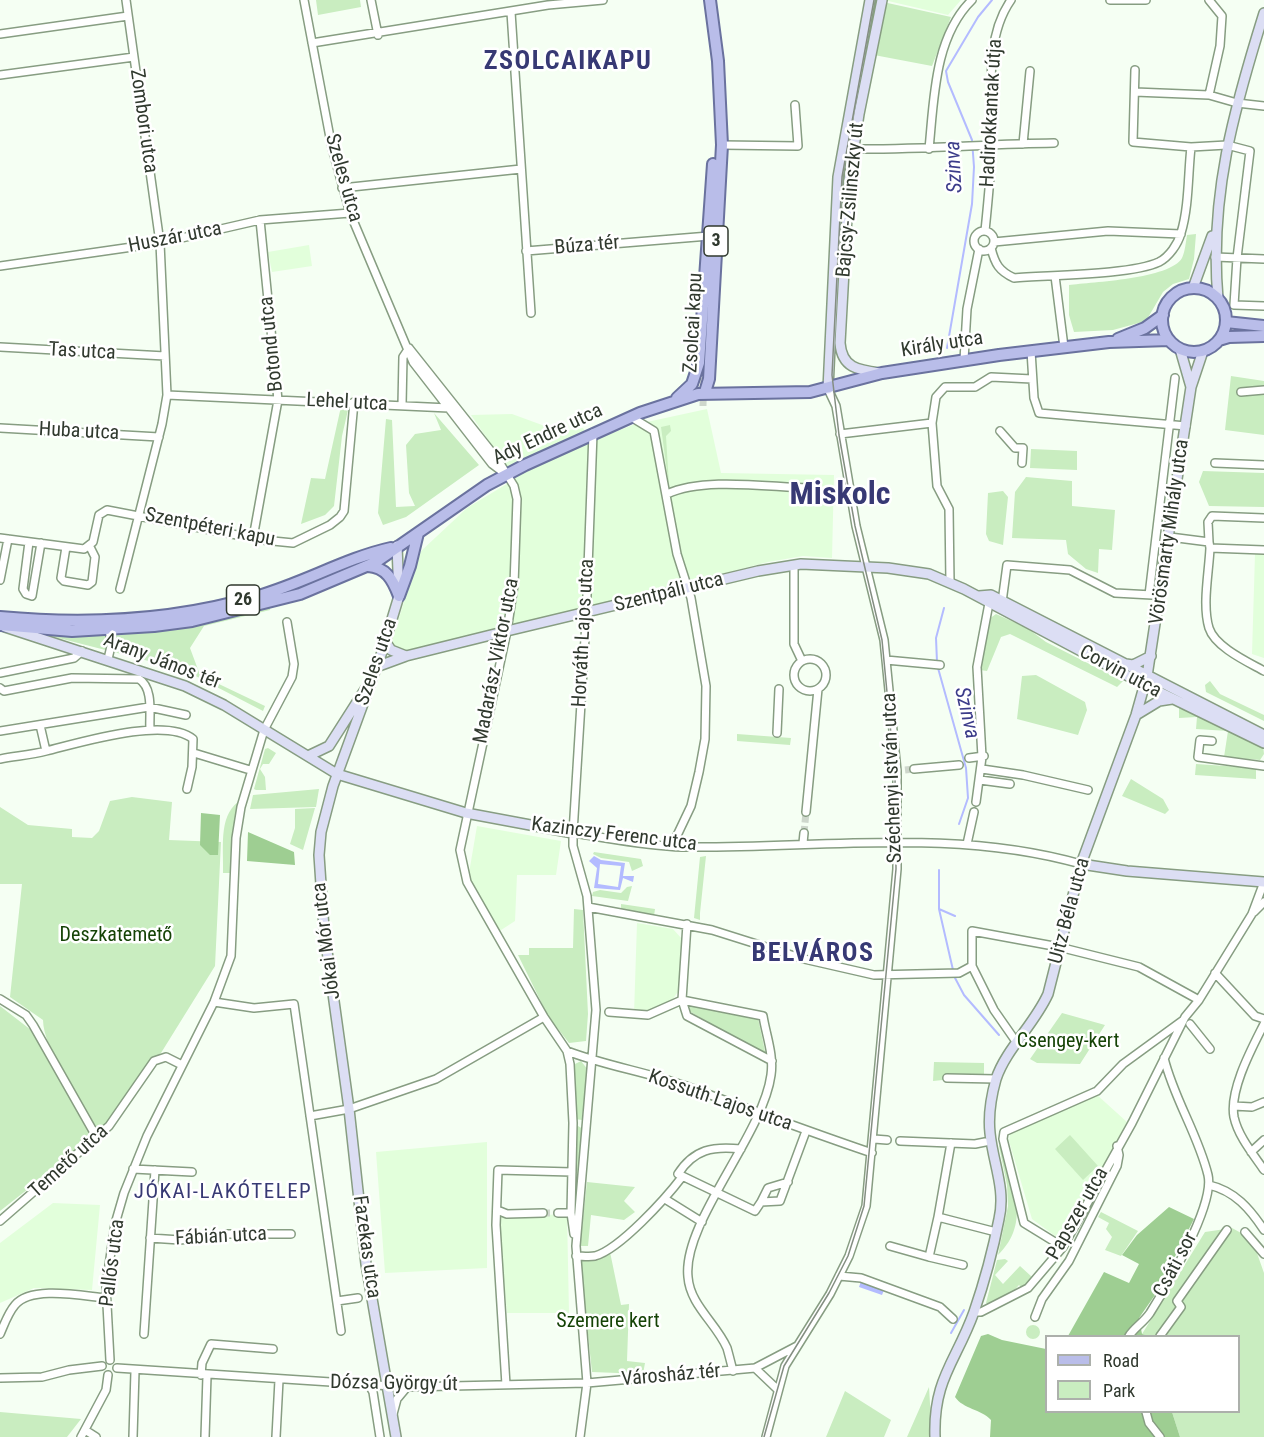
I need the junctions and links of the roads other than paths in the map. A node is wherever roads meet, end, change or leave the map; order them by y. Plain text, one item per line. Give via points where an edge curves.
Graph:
1 (126, 0) edge
2 (304, 0) edge
3 (371, 0) edge
4 (603, 0) edge
5 (710, 0) edge
6 (870, 0) edge
7 (882, 0) edge
8 (972, 0) edge
9 (1011, 0) edge
10 (1113, 0) edge
11 (1146, 0) edge
12 (1209, 0) edge
13 (511, 12) junction
14 (1264, 13) edge
15 (128, 16) junction
16 (0, 34) edge
17 (378, 34) junction
18 (312, 43) junction
19 (134, 57) junction
20 (1136, 70) dead end
21 (1030, 71) dead end
22 (0, 75) edge
23 (1135, 92) junction
24 (1209, 94) junction
25 (1237, 103) junction
26 (795, 105) dead end
27 (1264, 105) edge
28 (720, 116) junction
29 (1054, 143) dead end
30 (992, 144) junction
31 (1023, 144) junction
32 (722, 145) junction
33 (1227, 145) junction
34 (1191, 147) junction
35 (842, 148) junction
36 (854, 149) junction
37 (929, 149) junction
38 (521, 169) junction
39 (342, 188) junction
40 (350, 213) junction
41 (260, 220) junction
42 (1214, 228) junction
43 (985, 231) junction
44 (1181, 234) junction
45 (709, 236) junction
46 (160, 243) junction
47 (993, 245) junction
48 (979, 249) junction
49 (526, 251) junction
50 (1215, 256) junction
51 (1237, 258) junction
52 (1264, 259) edge
53 (0, 266) edge
54 (1055, 276) junction
55 (1193, 288) junction
56 (1218, 299) junction
57 (1264, 306) edge
58 (531, 313) dead end
59 (1163, 315) junction
60 (1226, 322) junction
61 (1264, 326) edge
62 (1264, 336) edge
63 (1169, 340) junction
64 (1219, 340) junction
65 (1109, 342) junction
66 (0, 347) edge
67 (1064, 347) junction
68 (409, 348) junction
69 (1180, 349) junction
70 (1031, 351) junction
71 (1203, 351) junction
72 (165, 356) junction
73 (964, 360) junction
74 (699, 363) junction
75 (882, 373) junction
76 (1175, 378) dead end
77 (1032, 379) junction
78 (1191, 387) junction
79 (688, 389) junction
80 (828, 389) junction
81 (1264, 390) edge
82 (705, 392) junction
83 (1241, 392) dead end
84 (166, 395) junction
85 (278, 400) junction
86 (674, 400) junction
87 (354, 402) junction
88 (402, 405) junction
89 (452, 406) junction
90 (631, 417) junction
91 (932, 423) junction
92 (1170, 424) junction
93 (1186, 426) junction
94 (0, 428) edge
95 (1000, 431) dead end
96 (593, 433) junction
97 (840, 434) junction
98 (159, 437) junction
99 (1022, 463) dead end
100 (1215, 463) dead end
101 (1264, 465) edge
102 (506, 475) junction
103 (808, 488) dead end
104 (667, 494) junction
105 (139, 515) junction
106 (1264, 518) edge
107 (418, 533) junction
108 (1170, 537) junction
109 (4, 538) edge
110 (252, 538) junction
111 (29, 542) junction
112 (41, 543) junction
113 (1209, 545) junction
114 (397, 546) junction
115 (66, 547) junction
116 (90, 547) junction
117 (1264, 550) edge
118 (794, 565) junction
119 (368, 566) junction
120 (866, 567) junction
121 (0, 580) edge
122 (950, 582) junction
123 (688, 588) junction
124 (964, 588) joint
125 (120, 589) dead end
126 (1149, 595) junction
127 (1161, 595) junction
128 (399, 596) junction
129 (990, 599) junction
130 (1004, 602) junction
131 (0, 617) edge
132 (586, 617) junction
133 (287, 622) dead end
134 (0, 625) edge
135 (106, 625) junction
136 (507, 631) junction
137 (385, 641) junction
138 (82, 651) junction
139 (406, 656) junction
140 (1151, 656) junction
141 (108, 659) junction
142 (886, 660) junction
143 (802, 662) junction
144 (1126, 664) junction
145 (936, 665) dead end
146 (376, 667) junction
147 (1264, 671) edge
148 (0, 673) edge
149 (1131, 678) junction
150 (1146, 681) junction
151 (370, 684) junction
152 (779, 689) dead end
153 (818, 689) junction
154 (1, 690) edge
155 (1172, 699) junction
156 (149, 707) junction
157 (186, 715) dead end
158 (1136, 715) junction
159 (40, 725) junction
160 (0, 730) edge
161 (150, 730) junction
162 (264, 730) junction
163 (777, 733) dead end
164 (1264, 735) edge
165 (1212, 741) dead end
166 (1264, 743) edge
167 (46, 751) junction
168 (194, 753) junction
169 (308, 756) junction
170 (984, 756) junction
171 (969, 758) dead end
172 (0, 759) edge
173 (959, 765) dead end
174 (1264, 766) edge
175 (914, 769) tunnel mouth
176 (982, 769) junction
177 (250, 770) junction
178 (337, 774) junction
179 (980, 780) junction
180 (1010, 784) dead end
181 (187, 789) dead end
182 (1088, 790) dead end
183 (976, 802) dead end
184 (974, 812) dead end
185 (466, 813) junction
186 (806, 813) tunnel mouth
187 (573, 833) junction
188 (804, 833) tunnel mouth
189 (803, 843) junction
190 (898, 844) junction
191 (967, 844) junction
192 (672, 846) junction
193 (1081, 864) junction
194 (1264, 882) edge
195 (1264, 902) edge
196 (588, 907) junction
197 (1252, 914) junction
198 (687, 924) junction
199 (1059, 947) junction
200 (972, 966) junction
201 (1215, 973) junction
202 (887, 974) junction
203 (0, 999) edge
204 (682, 1000) junction
205 (1199, 1000) junction
206 (214, 1002) junction
207 (609, 1011) dead end
208 (544, 1017) junction
209 (1264, 1019) edge
210 (1187, 1022) junction
211 (1264, 1024) edge
212 (1017, 1043) junction
213 (1210, 1049) dead end
214 (567, 1051) junction
215 (1164, 1058) junction
216 (591, 1060) junction
217 (772, 1061) junction
218 (182, 1065) junction
219 (948, 1078) dead end
220 (996, 1079) junction
221 (1264, 1102) edge
222 (1234, 1106) junction
223 (349, 1109) junction
224 (757, 1114) junction
225 (310, 1116) junction
226 (573, 1123) junction
227 (587, 1124) junction
228 (806, 1131) junction
229 (97, 1138) junction
230 (874, 1139) junction
231 (887, 1140) dead end
232 (1264, 1140) edge
233 (900, 1141) dead end
234 (988, 1141) junction
235 (951, 1143) junction
236 (1117, 1146) junction
237 (741, 1149) junction
238 (1251, 1152) junction
239 (872, 1153) junction
240 (133, 1169) junction
241 (155, 1170) junction
242 (1264, 1170) edge
243 (192, 1172) dead end
244 (572, 1172) junction
245 (682, 1177) junction
246 (788, 1182) junction
247 (1209, 1185) junction
248 (582, 1186) junction
249 (572, 1187) junction
250 (717, 1194) junction
251 (665, 1199) junction
252 (761, 1202) junction
253 (497, 1210) junction
254 (558, 1213) tunnel mouth
255 (571, 1213) junction
256 (543, 1214) tunnel mouth
257 (938, 1217) junction
258 (1260, 1217) edge
259 (0, 1221) edge
260 (702, 1222) junction
261 (1227, 1230) dead end
262 (1264, 1230) edge
263 (996, 1232) junction
264 (1245, 1232) dead end
265 (291, 1234) dead end
266 (150, 1238) junction
267 (576, 1246) junction
268 (890, 1246) dead end
269 (1063, 1247) junction
270 (1264, 1254) edge
271 (576, 1256) junction
272 (929, 1257) junction
273 (963, 1265) dead end
274 (839, 1276) junction
275 (106, 1298) junction
276 (358, 1298) dead end
277 (337, 1301) junction
278 (974, 1312) junction
279 (1035, 1317) dead end
280 (953, 1319) dead end
281 (341, 1331) dead end
282 (0, 1334) edge
283 (144, 1334) dead end
284 (1130, 1335) edge
285 (1161, 1335) edge
286 (797, 1346) junction
287 (273, 1349) dead end
288 (110, 1360) junction
289 (102, 1366) junction
290 (117, 1368) junction
291 (755, 1368) junction
292 (135, 1371) junction
293 (733, 1371) junction
294 (108, 1375) junction
295 (204, 1376) junction
296 (0, 1378) edge
297 (279, 1380) junction
298 (587, 1383) junction
299 (369, 1385) junction
300 (387, 1385) junction
301 (506, 1385) junction
302 (407, 1387) junction
303 (777, 1389) junction
304 (1146, 1413) edge
305 (392, 1416) junction
306 (83, 1434) edge
307 (96, 1437) edge
308 (133, 1437) edge
309 (205, 1437) edge
310 (276, 1437) edge
311 (380, 1437) edge
312 (396, 1437) edge
313 (580, 1437) edge
314 (766, 1437) edge
315 (936, 1437) edge
316 (1157, 1437) edge

1 - 15 street, Zombori utca
2 - 18 street, Szeles utca
3 - 17 street
4 - 13 street
5 - 28 main road, Zsolcai kapu / 3
6 - 35 street, Bajcsy-Zsilinszky út
7 - 36 street, Bajcsy-Zsilinszky út
8 - 37 street via 957,18 936,76
9 - 30 street, Hadirokkantak útja via 997,27 994,45
10 - 11 street
12 - 24 street via 1222,16
13 - 17 street
13 - 38 street
14 - 25 street
15 - 16 street
15 - 19 street, Zombori utca
17 - 18 street
18 - 39 street, Szeles utca
19 - 22 street
19 - 46 street, Zombori utca
20 - 23 street
21 - 31 street
23 - 24 street
23 - 34 street via 1133,142
24 - 25 street
25 - 27 street
25 - 33 street
26 - 32 street via 798,146
28 - 32 main road, Zsolcai kapu / 3
28 - 45 main road, Zsolcai kapu / 3
29 - 31 street
30 - 31 street
30 - 37 street
30 - 43 street, Hadirokkantak útja
32 - 82 main road, Zsolcai kapu / 3 via 709,379
33 - 34 street
33 - 42 street
33 - 51 street via 1250,151
34 - 44 street
35 - 36 street
35 - 80 street, Bajcsy-Zsilinszky út
36 - 37 street
36 - 75 street, Bajcsy-Zsilinszky út via 840,351 850,366
38 - 39 street
38 - 49 street
39 - 40 street, Szeles utca
40 - 41 street, Huszár utca
40 - 68 street, Szeles utca
41 - 46 street, Huszár utca
41 - 85 street, Botond utca
42 - 50 street
42 - 55 street
43 - 47 street via 992,234
43 - 48 street via 975,237
44 - 47 street via 1108,231
44 - 54 street via 1162,261 1148,266
45 - 49 street, Búza tér
45 - 74 main road, Zsolcai kapu / 3
46 - 53 street, Huszár utca
46 - 72 street, Zombori utca
47 - 48 street
47 - 54 street via 995,264 1014,278
48 - 73 street via 967,309
49 - 58 street, Búza tér
50 - 51 street
50 - 56 street
51 - 52 street
51 - 57 street via 1234,304
54 - 67 street
55 - 56 main road
55 - 59 main road via 1173,296
56 - 60 main road
59 - 63 main road
59 - 65 main road, Király utca via 1145,328
60 - 61 main road
60 - 64 main road
62 - 64 main road
63 - 65 main road, Király utca
63 - 69 main road
64 - 71 main road
65 - 67 main road, Király utca
66 - 72 street, Tas utca
67 - 70 main road, Király utca
68 - 88 street via 403,357
68 - 89 street, Szeles utca
69 - 71 main road
69 - 78 street, Vörösmarty Mihály utca
70 - 73 main road, Király utca
70 - 77 street
71 - 78 street, Vörösmarty Mihály utca
72 - 84 street, Zombori utca
73 - 75 main road, Király utca
74 - 79 main road
74 - 82 main road, Zsolcai kapu / 3 via 699,381
75 - 80 main road, Király utca
76 - 92 street
77 - 91 street via 992,377 975,387 945,387 936,397
77 - 92 street via 1039,413
78 - 93 street, Vörösmarty Mihály utca
79 - 82 main road, Ady Endre utca
79 - 86 main road
80 - 82 main road, Ady Endre utca via 803,393
80 - 97 street, Széchenyi István utca via 836,406
81 - 83 street
82 - 86 main road, Ady Endre utca / 26
84 - 85 street, Lehel utca
84 - 98 street, Zombori utca
85 - 87 street, Lehel utca
85 - 110 street, Botond utca
86 - 90 main road, Ady Endre utca / 26
87 - 88 street, Lehel utca
87 - 110 street, Szentpéteri kapu via 344,511 340,517 293,543
88 - 89 street, Lehel utca
89 - 102 street, Szeles utca
90 - 96 main road, Ady Endre utca / 26
90 - 104 street via 654,431
91 - 97 street
91 - 122 street via 937,486 949,509
92 - 93 street
92 - 126 street
93 - 108 street, Vörösmarty Mihály utca
94 - 98 street, Huba utca
95 - 99 street via 1015,448 1023,448
96 - 102 main road, Ady Endre utca / 26
96 - 132 street, Horváth Lajos utca
97 - 120 street, Széchenyi István utca
98 - 105 street, Zombori utca
100 - 101 street
102 - 107 main road, Ady Endre utca / 26
102 - 136 street, Madarász Viktor utca via 514,486 518,511
103 - 104 street via 704,485
104 - 123 street via 677,554
105 - 110 street, Szentpéteri kapu
105 - 116 street, Szentpéteri kapu via 102,512
105 - 125 street, Zombori utca
106 - 113 street, Vörösmarty Mihály utca via 1212,516 1208,522
107 - 114 main road, 26
107 - 128 main road
108 - 113 street
108 - 127 street, Vörösmarty Mihály utca
109 - 111 street
109 - 121 street
111 - 112 street
111 - 112 street via 23,589 32,596
112 - 115 street
113 - 117 street
113 - 147 street via 1210,630 1225,646
114 - 119 main road, 26
114 - 128 street, Szeles utca
114 - 135 main road, Arany János tér / 26 via 377,550 258,597
115 - 116 street
115 - 116 street, Szentpéteri kapu via 61,578 88,585 92,582 95,557
118 - 120 street, Szentpáli utca
118 - 123 street, Szentpáli utca
118 - 143 street via 794,644
119 - 128 main road via 384,571
119 - 135 main road, Arany János tér / 26 via 300,594 192,621
120 - 122 street, Szentpáli utca via 929,574
120 - 142 street, Széchenyi István utca
122 - 124 street, Szentpáli utca
123 - 132 street, Szentpáli utca
123 - 192 street via 706,686 706,723 691,806
124 - 129 street, Corvin utca
126 - 127 street
126 - 130 street via 1115,593 1070,570 1007,565
127 - 140 street, Vörösmarty Mihály utca
128 - 137 street, Szeles utca
129 - 130 street, Corvin utca
129 - 149 street, Corvin utca
129 - 170 street via 977,667
130 - 144 street, Corvin utca
131 - 135 main road, Arany János tér / 26
132 - 136 street, Szentpáli utca
132 - 187 street, Horváth Lajos utca
133 - 162 street via 294,664 292,677
134 - 135 main road, Arany János tér / 26 via 72,631
134 - 138 street, Arany János tér
135 - 141 street
136 - 139 street, Szentpáli utca
136 - 185 street, Madarász Viktor utca
137 - 139 street via 391,650
137 - 146 street, Szeles utca
138 - 141 street, Arany János tér
138 - 148 street via 74,658
139 - 146 street, Szentpáli utca
140 - 144 street via 1133,665
140 - 150 street, Vörösmarty Mihály utca
141 - 162 street, Arany János tér via 184,686
142 - 145 street
142 - 190 street, Széchenyi István utca via 901,771
143 - 153 street via 795,669 797,684 804,690
143 - 153 street via 811,659 823,665 826,679
144 - 150 street, Corvin utca
146 - 151 street, Szeles utca
149 - 150 street, Corvin utca
149 - 158 street via 1137,692
150 - 155 street, Corvin utca
150 - 158 street, Uitz Béla utca
150 - 164 street, Corvin utca
151 - 169 street via 329,746
151 - 178 street, Szeles utca
152 - 163 street
153 - 186 street
154 - 156 street via 72,678 139,679 148,689
155 - 158 street via 1158,701
155 - 166 street, Corvin utca
156 - 157 street
156 - 159 street
156 - 161 street
158 - 193 street, Uitz Béla utca
159 - 160 street
159 - 167 street
161 - 167 street via 79,741
161 - 168 street via 188,735 193,739
162 - 169 street, Arany János tér
162 - 177 street, Pallós utca
165 - 174 street via 1200,740 1197,757
167 - 172 street
168 - 177 street
168 - 181 street
169 - 178 street, Kazinczy Ferenc utca
170 - 171 street
170 - 176 street
173 - 175 street
176 - 179 street
176 - 182 street
177 - 206 street, Pallós utca via 236,838 231,956
178 - 185 street, Kazinczy Ferenc utca
178 - 223 street, Jókai Mór utca via 321,832 319,879
179 - 180 street
179 - 183 street
184 - 191 street
185 - 187 street, Kazinczy Ferenc utca
185 - 208 street, Madarász Viktor utca via 459,850 467,882
187 - 192 street, Kazinczy Ferenc utca
187 - 196 street, Horváth Lajos utca
188 - 189 street
189 - 190 street, Kazinczy Ferenc utca
189 - 192 street, Kazinczy Ferenc utca
190 - 191 street, Kazinczy Ferenc utca
190 - 202 street, Széchenyi István utca
191 - 193 street, Kazinczy Ferenc utca via 1020,849
193 - 194 street
193 - 199 street, Uitz Béla utca
194 - 197 street
195 - 197 street
196 - 198 street
196 - 216 street, Horváth Lajos utca via 596,1010
197 - 201 street, Papszer utca
198 - 202 street via 804,959 874,975
198 - 204 street
199 - 200 street via 972,931
199 - 205 street via 1139,967
199 - 212 street, Uitz Béla utca via 1044,1004
200 - 202 street via 959,973
200 - 212 street via 994,1010
201 - 205 street, Papszer utca
201 - 209 street via 1255,1016
202 - 230 street, Széchenyi István utca
203 - 229 street via 26,1015 33,1025
204 - 207 street via 648,1015
204 - 217 street via 687,1016
204 - 217 street via 764,1016
205 - 210 street, Papszer utca
206 - 218 street, Pallós utca
206 - 225 street, Jókai Mór utca via 254,1008 294,1004
208 - 214 street, Madarász Viktor utca
208 - 223 street via 436,1079
210 - 213 street
210 - 215 street, Papszer utca
210 - 269 street via 1124,1064 1097,1091 1006,1130 1003,1136 1024,1223
211 - 222 street via 1242,1071
212 - 220 street, Uitz Béla utca
214 - 216 street, Kossuth Lajos utca
214 - 226 street
215 - 236 street, Papszer utca
215 - 247 street
216 - 224 street, Kossuth Lajos utca via 684,1086
216 - 227 street, Horváth Lajos utca
217 - 224 street via 771,1077
218 - 229 street, Temető utca via 166,1057 154,1061 110,1126
218 - 240 street, Pallós utca
219 - 220 street
220 - 234 street, Uitz Béla utca
221 - 222 street via 1252,1107
222 - 238 street via 1234,1117
223 - 225 street
223 - 300 street, Fazekas utca via 366,1264
224 - 228 street, Kossuth Lajos utca
224 - 237 street
225 - 277 street, Fazekas utca
226 - 227 street
226 - 244 street
227 - 248 street, Horváth Lajos utca
228 - 239 street, Kossuth Lajos utca
228 - 246 street
229 - 259 street, Temető utca
230 - 231 street
230 - 239 street, Széchenyi István utca
232 - 238 street
233 - 235 street
234 - 235 street
234 - 263 street, Uitz Béla utca via 1000,1188
235 - 257 street
236 - 269 street, Papszer utca
236 - 279 street, Papszer utca via 1117,1166 1069,1261 1042,1299
237 - 245 street via 716,1148 695,1154 678,1174
237 - 250 street
238 - 242 street
239 - 274 street, Széchenyi István utca via 866,1206
240 - 241 street
240 - 275 street, Pallós utca via 115,1224
241 - 243 street
241 - 266 street
244 - 249 street
244 - 253 street via 498,1170
245 - 250 street
245 - 251 street
246 - 252 street via 768,1188
246 - 252 street via 780,1201
247 - 258 street via 1222,1188
247 - 284 street, Csáti sor via 1198,1222 1172,1275 1149,1315
248 - 249 street
248 - 267 street, Horváth Lajos utca
249 - 255 street
250 - 252 street via 755,1211
250 - 260 street
251 - 260 street
251 - 271 street via 607,1251
253 - 256 street via 507,1214
253 - 301 street
254 - 255 street
255 - 267 street
257 - 263 street
257 - 272 street
258 - 262 street
260 - 293 street via 688,1257 687,1276 691,1293 726,1347
261 - 285 street via 1177,1301 1181,1307
263 - 278 street, Uitz Béla utca
264 - 270 street
265 - 266 street, Fábián utca
266 - 283 street
267 - 271 street
268 - 272 street
269 - 278 street, Papszer utca via 1028,1288
271 - 298 street
272 - 273 street
274 - 280 street via 861,1278 940,1307
274 - 286 street
275 - 282 street via 39,1293 26,1296 15,1304
275 - 288 street, Pallós utca
276 - 277 street
277 - 281 street, Fazekas utca
278 - 315 street, Uitz Béla utca via 940,1388
286 - 291 street, Városház tér
286 - 303 street
287 - 295 street via 211,1344 202,1364
288 - 289 street
288 - 290 street
289 - 294 street
289 - 296 street via 42,1377
290 - 292 street, Dózsa György út
290 - 294 street
291 - 293 street, Városház tér
291 - 303 street
292 - 295 street, Dózsa György út
292 - 308 street
293 - 298 street, Városház tér
294 - 306 street via 106,1390
295 - 297 street, Dózsa György út
295 - 309 street
297 - 299 street, Dózsa György út
297 - 310 street
298 - 301 street, Dózsa György út
298 - 313 street
299 - 300 street, Dózsa György út
299 - 311 street
300 - 302 street, Dózsa György út
300 - 305 street, Fazekas utca
301 - 302 street, Dózsa György út
302 - 305 street via 397,1399
303 - 314 street
304 - 316 street
305 - 312 street, Fazekas utca
306 - 307 street

